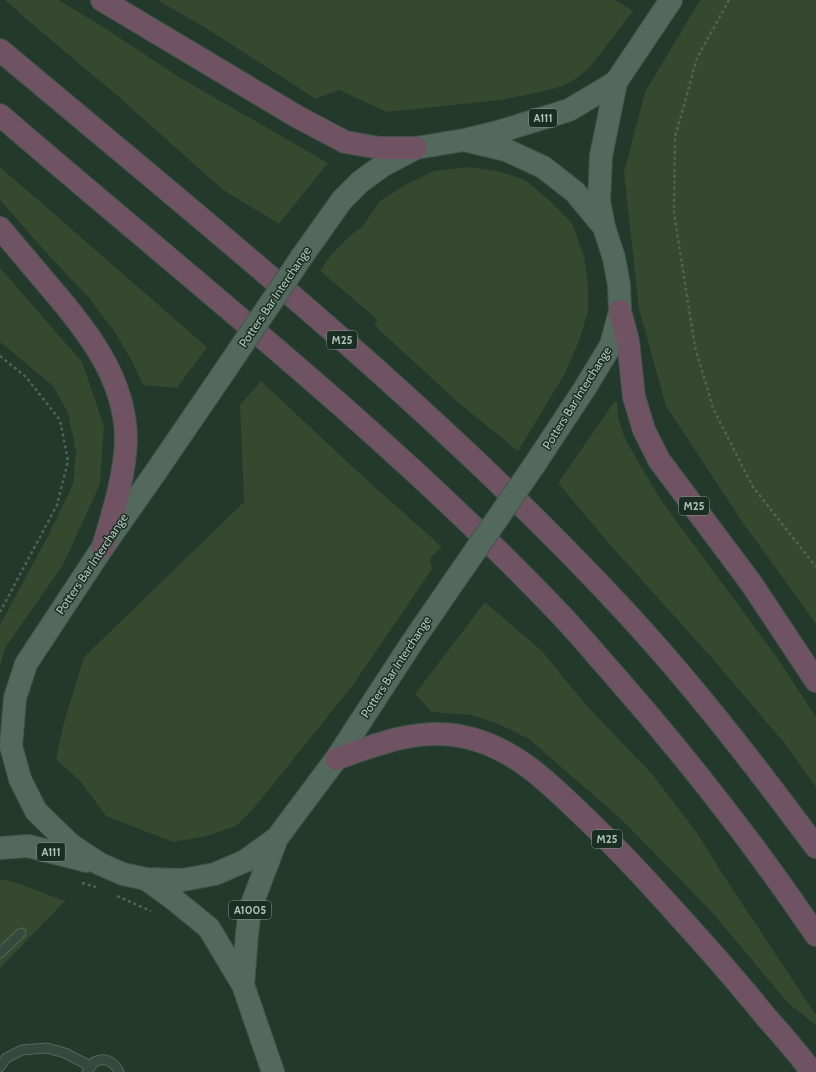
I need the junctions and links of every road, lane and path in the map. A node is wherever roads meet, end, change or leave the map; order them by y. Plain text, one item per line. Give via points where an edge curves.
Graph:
1 (102, 0) edge
2 (671, 0) edge
3 (729, 0) edge
4 (0, 50) edge
5 (616, 82) junction
6 (0, 115) edge
7 (464, 140) junction
8 (416, 148) junction
9 (0, 228) edge
10 (604, 228) junction
11 (620, 311) junction
12 (0, 356) edge
13 (103, 547) junction
14 (816, 567) edge
15 (0, 612) edge
16 (816, 681) edge
17 (12, 746) junction
18 (336, 759) junction
19 (0, 769) edge
20 (277, 838) junction
21 (816, 847) edge
22 (0, 848) edge
23 (100, 864) junction
24 (146, 879) junction
25 (76, 882) dead end
26 (96, 887) dead end
27 (110, 894) dead end
28 (154, 913) dead end
29 (21, 933) dead end
30 (816, 936) edge
31 (0, 953) edge
32 (243, 985) junction
33 (0, 1067) edge
34 (89, 1069) edge
35 (119, 1072) edge
36 (273, 1072) edge
37 (812, 1072) edge

1 - 8 highway via 296,116 345,142 380,148
2 - 5 main road, A111
3 - 14 path via 697,58 675,137 675,220 695,347 713,408 753,487
4 - 21 highway, M25 via 383,376 547,530 620,605 663,654 719,720
5 - 7 main road, A111 via 569,110
5 - 10 main road, A111 via 601,156 600,201
6 - 30 highway via 297,366 376,436 511,564 643,707 748,840
7 - 8 main road, Potters Bar Interchange
7 - 10 main road, Potters Bar Interchange via 506,150 543,167 575,192
8 - 13 main road, Potters Bar Interchange, bridge via 382,166 360,182 342,200
9 - 13 highway via 89,334 111,373 120,400 126,440 123,466
10 - 11 main road, Potters Bar Interchange via 614,258
11 - 16 highway, M25 via 628,341 634,397 644,430 659,460 751,583
11 - 18 main road, Potters Bar Interchange, bridge via 611,345 585,388
12 - 15 path via 26,377 60,420 68,461 57,505
13 - 17 main road, Potters Bar Interchange via 26,664 15,698
17 - 19 main road
17 - 23 main road, Potters Bar Interchange via 20,779 36,811 71,844
18 - 20 main road, Potters Bar Interchange
18 - 37 highway, M25 via 380,743 425,734 469,738 491,745 517,759 559,792 624,855 716,957
20 - 24 main road, Potters Bar Interchange via 245,861 215,874 182,880
20 - 32 main road, A1005 via 250,909
22 - 23 main road, A111 via 28,846
23 - 24 main road, Potters Bar Interchange via 123,874
24 - 32 main road, A1005 via 209,928
25 - 26 path
27 - 28 path
29 - 31 lane
32 - 36 main road, A1005
33 - 34 lane via 6,1058 22,1050 47,1048 65,1053
34 - 35 lane via 98,1060 108,1060

